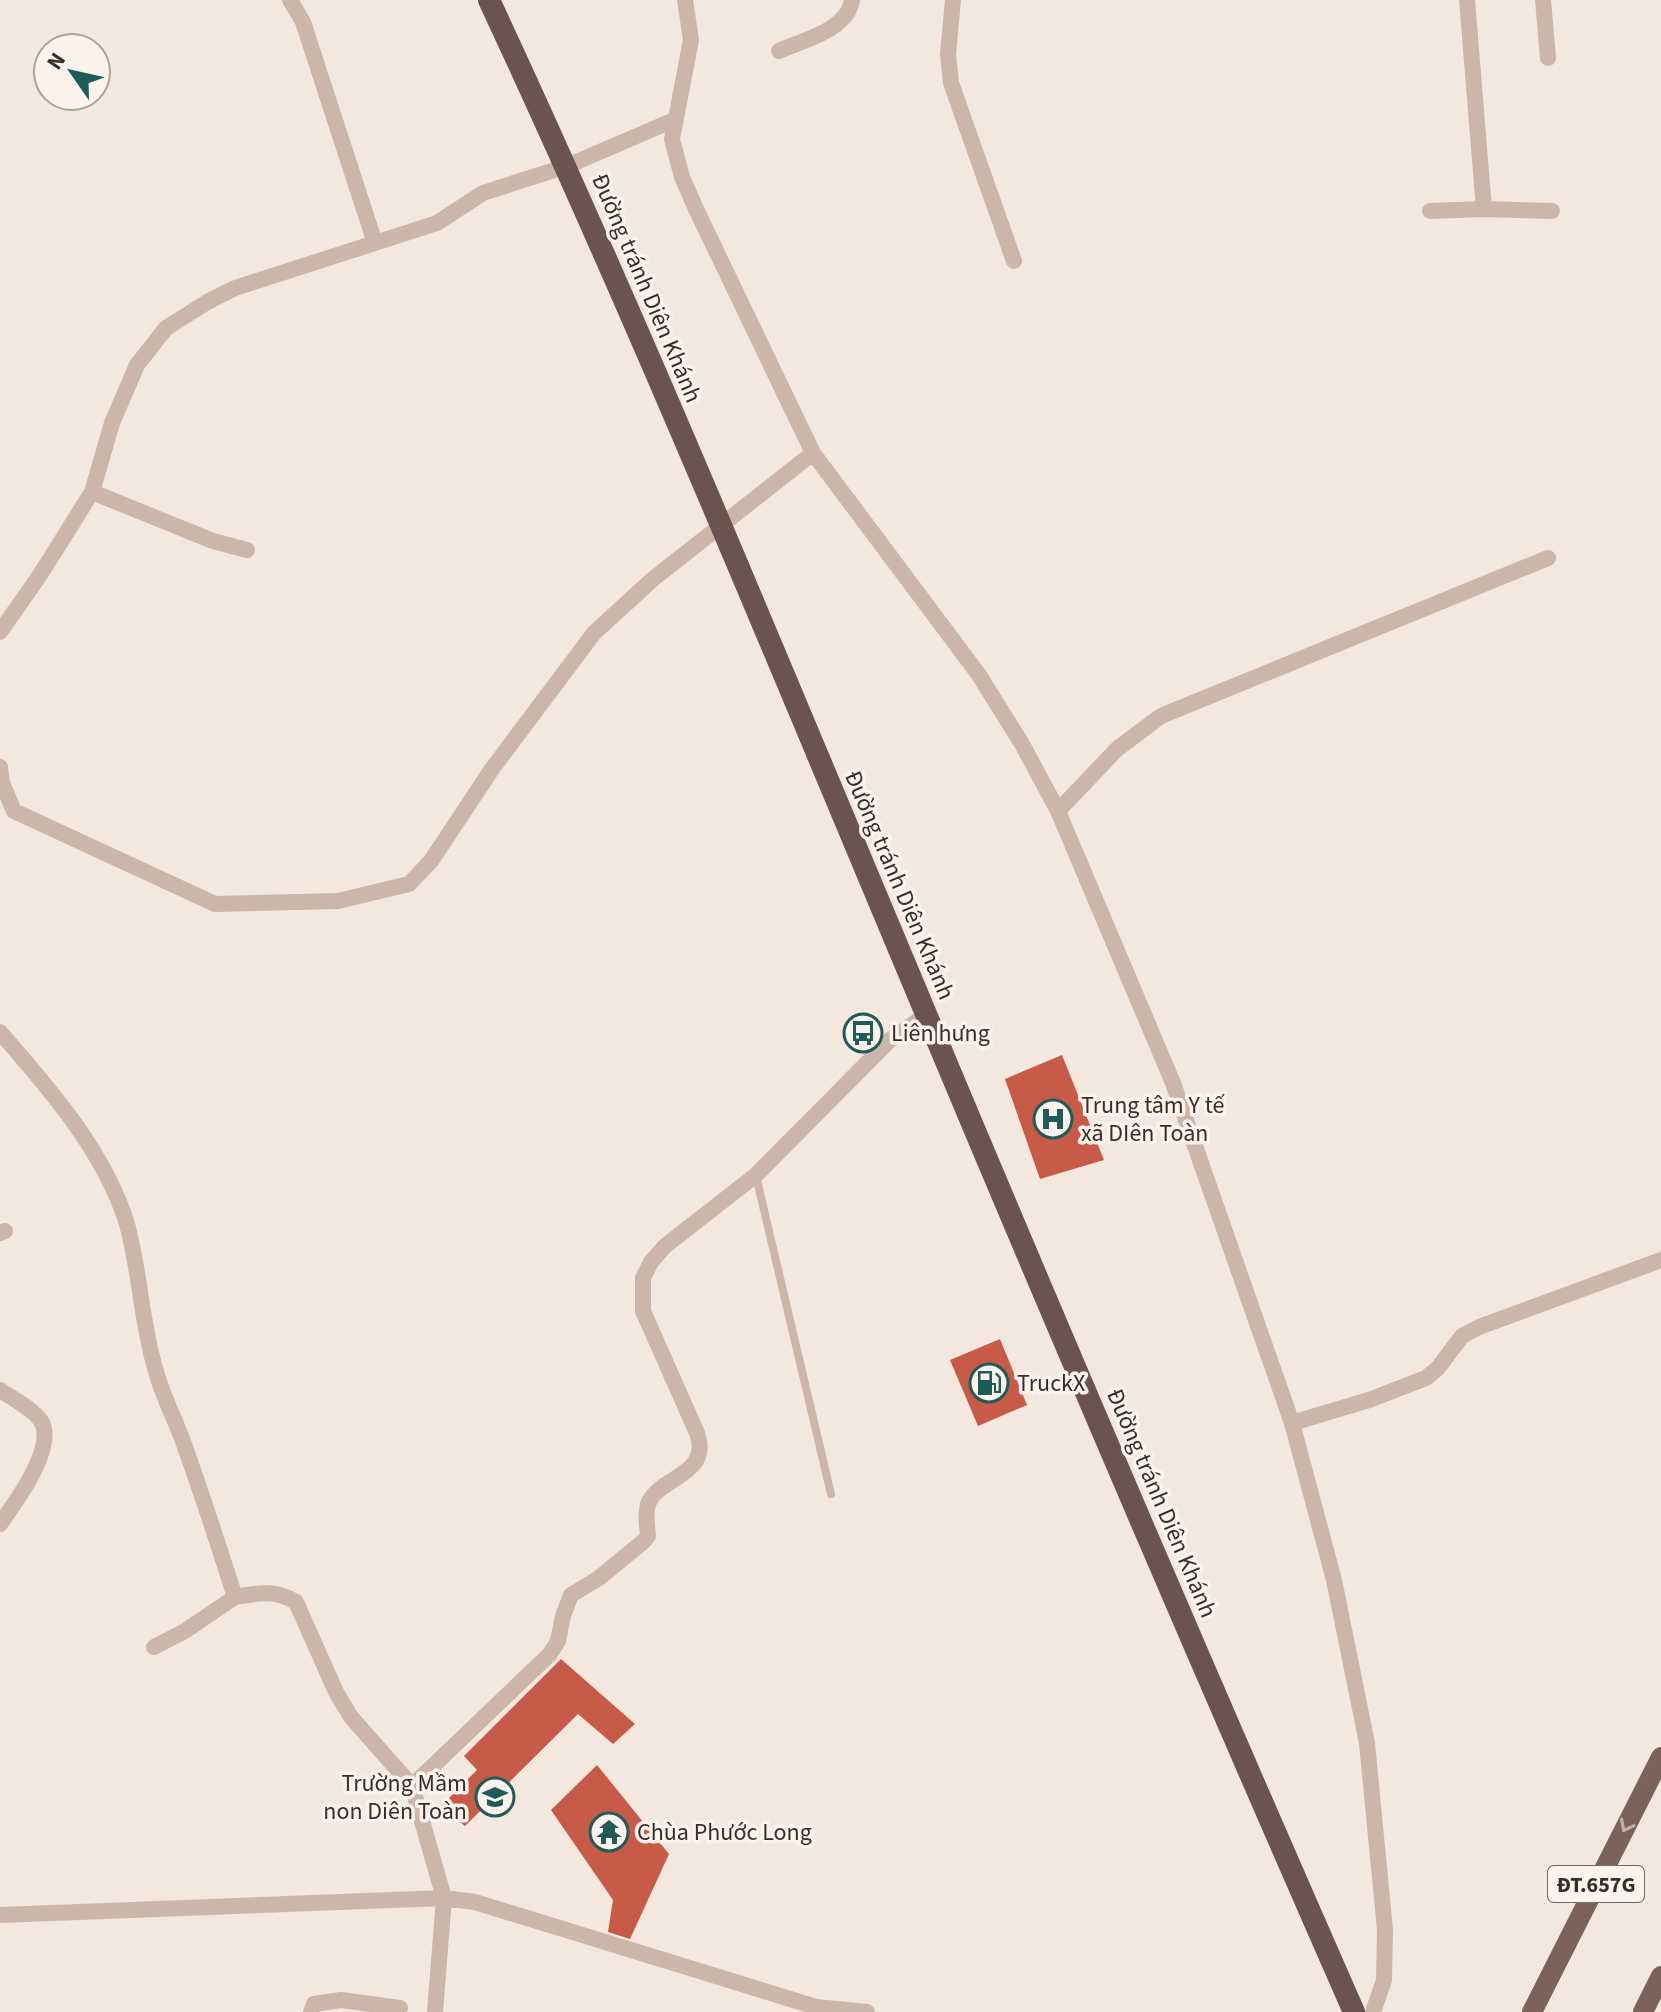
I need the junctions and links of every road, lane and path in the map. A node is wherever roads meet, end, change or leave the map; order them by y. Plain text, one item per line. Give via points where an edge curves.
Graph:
1 (290, 0) edge
2 (489, 0) edge
3 (685, 0) edge
4 (852, 0) edge
5 (953, 0) edge
6 (1467, 0) edge
7 (1543, 0) edge
8 (779, 51) dead end
9 (1548, 58) dead end
10 (674, 120) junction
11 (567, 166) junction
12 (1484, 209) junction
13 (1430, 211) dead end
14 (1552, 211) dead end
15 (375, 243) junction
16 (1014, 261) dead end
17 (813, 453) junction
18 (92, 492) junction
19 (721, 524) junction
20 (247, 550) dead end
21 (1548, 558) dead end
22 (0, 632) edge
23 (0, 767) edge
24 (1058, 811) junction
25 (926, 1015) junction
26 (0, 1032) edge
27 (756, 1175) junction
28 (1661, 1260) edge
29 (0, 1390) edge
30 (1292, 1423) junction
31 (831, 1494) dead end
32 (0, 1524) edge
33 (235, 1597) junction
34 (154, 1647) dead end
35 (1661, 1757) edge
36 (412, 1786) junction
37 (444, 1898) junction
38 (0, 1915) edge
39 (1661, 1976) edge
40 (311, 2012) edge
41 (398, 2012) edge
42 (435, 2012) edge
43 (867, 2012) edge
44 (1354, 2012) edge
45 (1373, 2012) edge
46 (1532, 2012) edge
47 (1643, 2012) edge

1 - 15 street via 303,22
2 - 11 highway, Đường tránh Diên Khánh
3 - 10 street via 691,40
4 - 8 street via 837,24
5 - 16 street via 951,83
6 - 12 street
7 - 9 street
10 - 11 street
10 - 17 street via 672,139 682,177
11 - 15 street via 483,193 437,223
11 - 19 highway, Đường tránh Diên Khánh
12 - 13 street
12 - 14 street
15 - 18 street via 235,288 166,328 137,365 112,423
17 - 19 street
17 - 24 street via 979,675
18 - 20 street
18 - 22 street
19 - 23 street via 594,633 431,861 409,884 338,901 215,904 14,811
19 - 25 highway, Đường tránh Diên Khánh
21 - 24 street via 1161,716 1117,749
24 - 30 street via 1173,1083
25 - 27 street via 890,1040
25 - 44 highway, Đường tránh Diên Khánh
26 - 33 street via 88,1145 126,1222 155,1368
27 - 31 lane
27 - 36 street via 665,1246 643,1278 643,1311 701,1444 695,1463 651,1499 644,1541 571,1595 550,1654
28 - 30 street via 1479,1327 1462,1336 1426,1378
29 - 32 street via 41,1422 45,1441
30 - 45 street via 1334,1580 1367,1743 1385,1930 1384,1980
33 - 34 street
33 - 36 street via 272,1592 296,1602 351,1717
35 -> 46 main road, ĐT.657G
36 - 37 street
37 - 38 street
37 - 42 street
37 - 43 street via 475,1902 816,2007
39 - 47 main road
40 - 41 street via 314,2004 341,2000 400,2008

